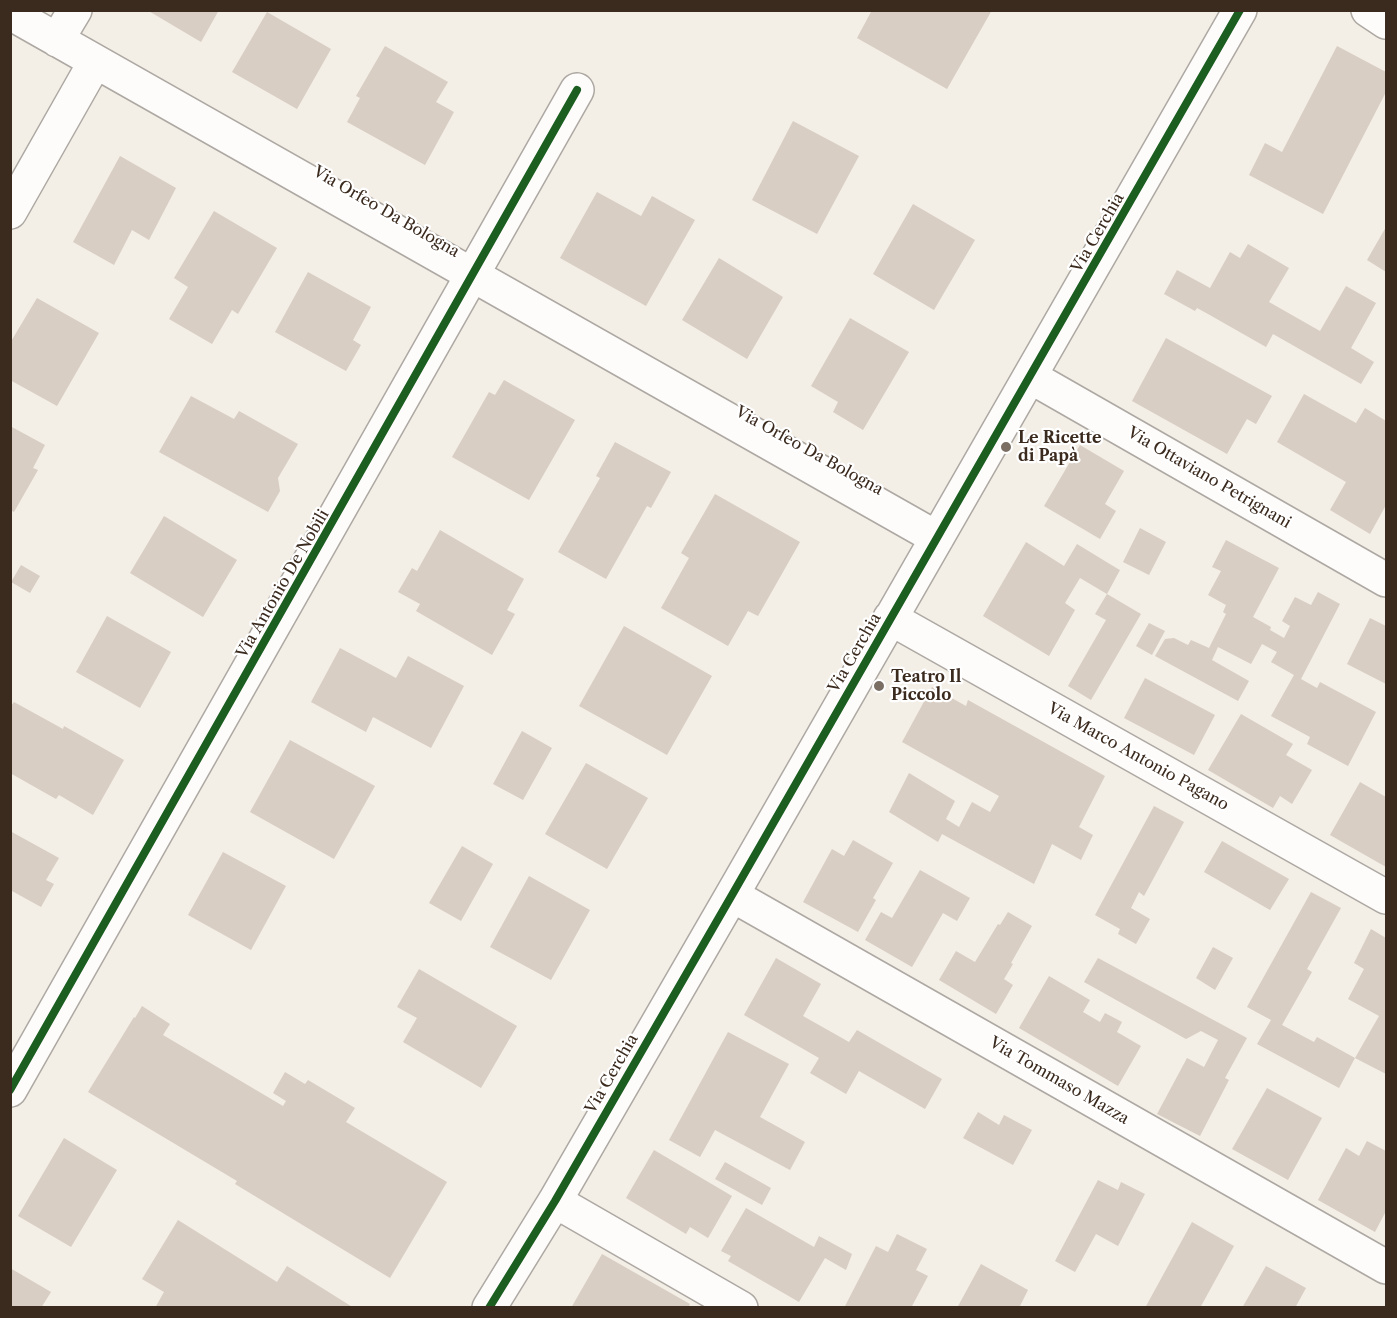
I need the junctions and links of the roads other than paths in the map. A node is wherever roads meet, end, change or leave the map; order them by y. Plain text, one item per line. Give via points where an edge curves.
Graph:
1 (75, 10) edge
2 (1240, 10) edge
3 (1368, 10) edge
4 (10, 13) edge
5 (1386, 22) edge
6 (57, 40) junction
7 (95, 62) junction
8 (577, 90) dead end
9 (10, 212) edge
10 (472, 276) junction
11 (1031, 377) junction
12 (937, 538) junction
13 (1386, 580) edge
14 (890, 618) junction
15 (732, 895) junction
16 (1386, 897) edge
17 (10, 1090) edge
18 (555, 1201) junction
19 (1386, 1267) edge
20 (489, 1308) edge
21 (741, 1308) edge

1 - 6 street
2 - 11 street, Via Cerchia
3 - 5 street
4 - 6 street, Via Orfeo Da Bologna
6 - 7 street, Via Orfeo Da Bologna
7 - 9 street
7 - 10 street, Via Orfeo Da Bologna
8 - 10 street, Via Antonio De Nobili
10 - 12 street, Via Orfeo Da Bologna
10 - 17 street, Via Antonio De Nobili
11 - 12 street, Via Cerchia
11 - 13 street, Via Ottaviano Petrignani
12 - 14 street, Via Cerchia
14 - 15 street, Via Cerchia
14 - 16 street, Via Marco Antonio Pagano
15 - 18 street, Via Cerchia
15 - 19 street, Via Tommaso Mazza
18 - 20 street, Via Cerchia
18 - 21 street

